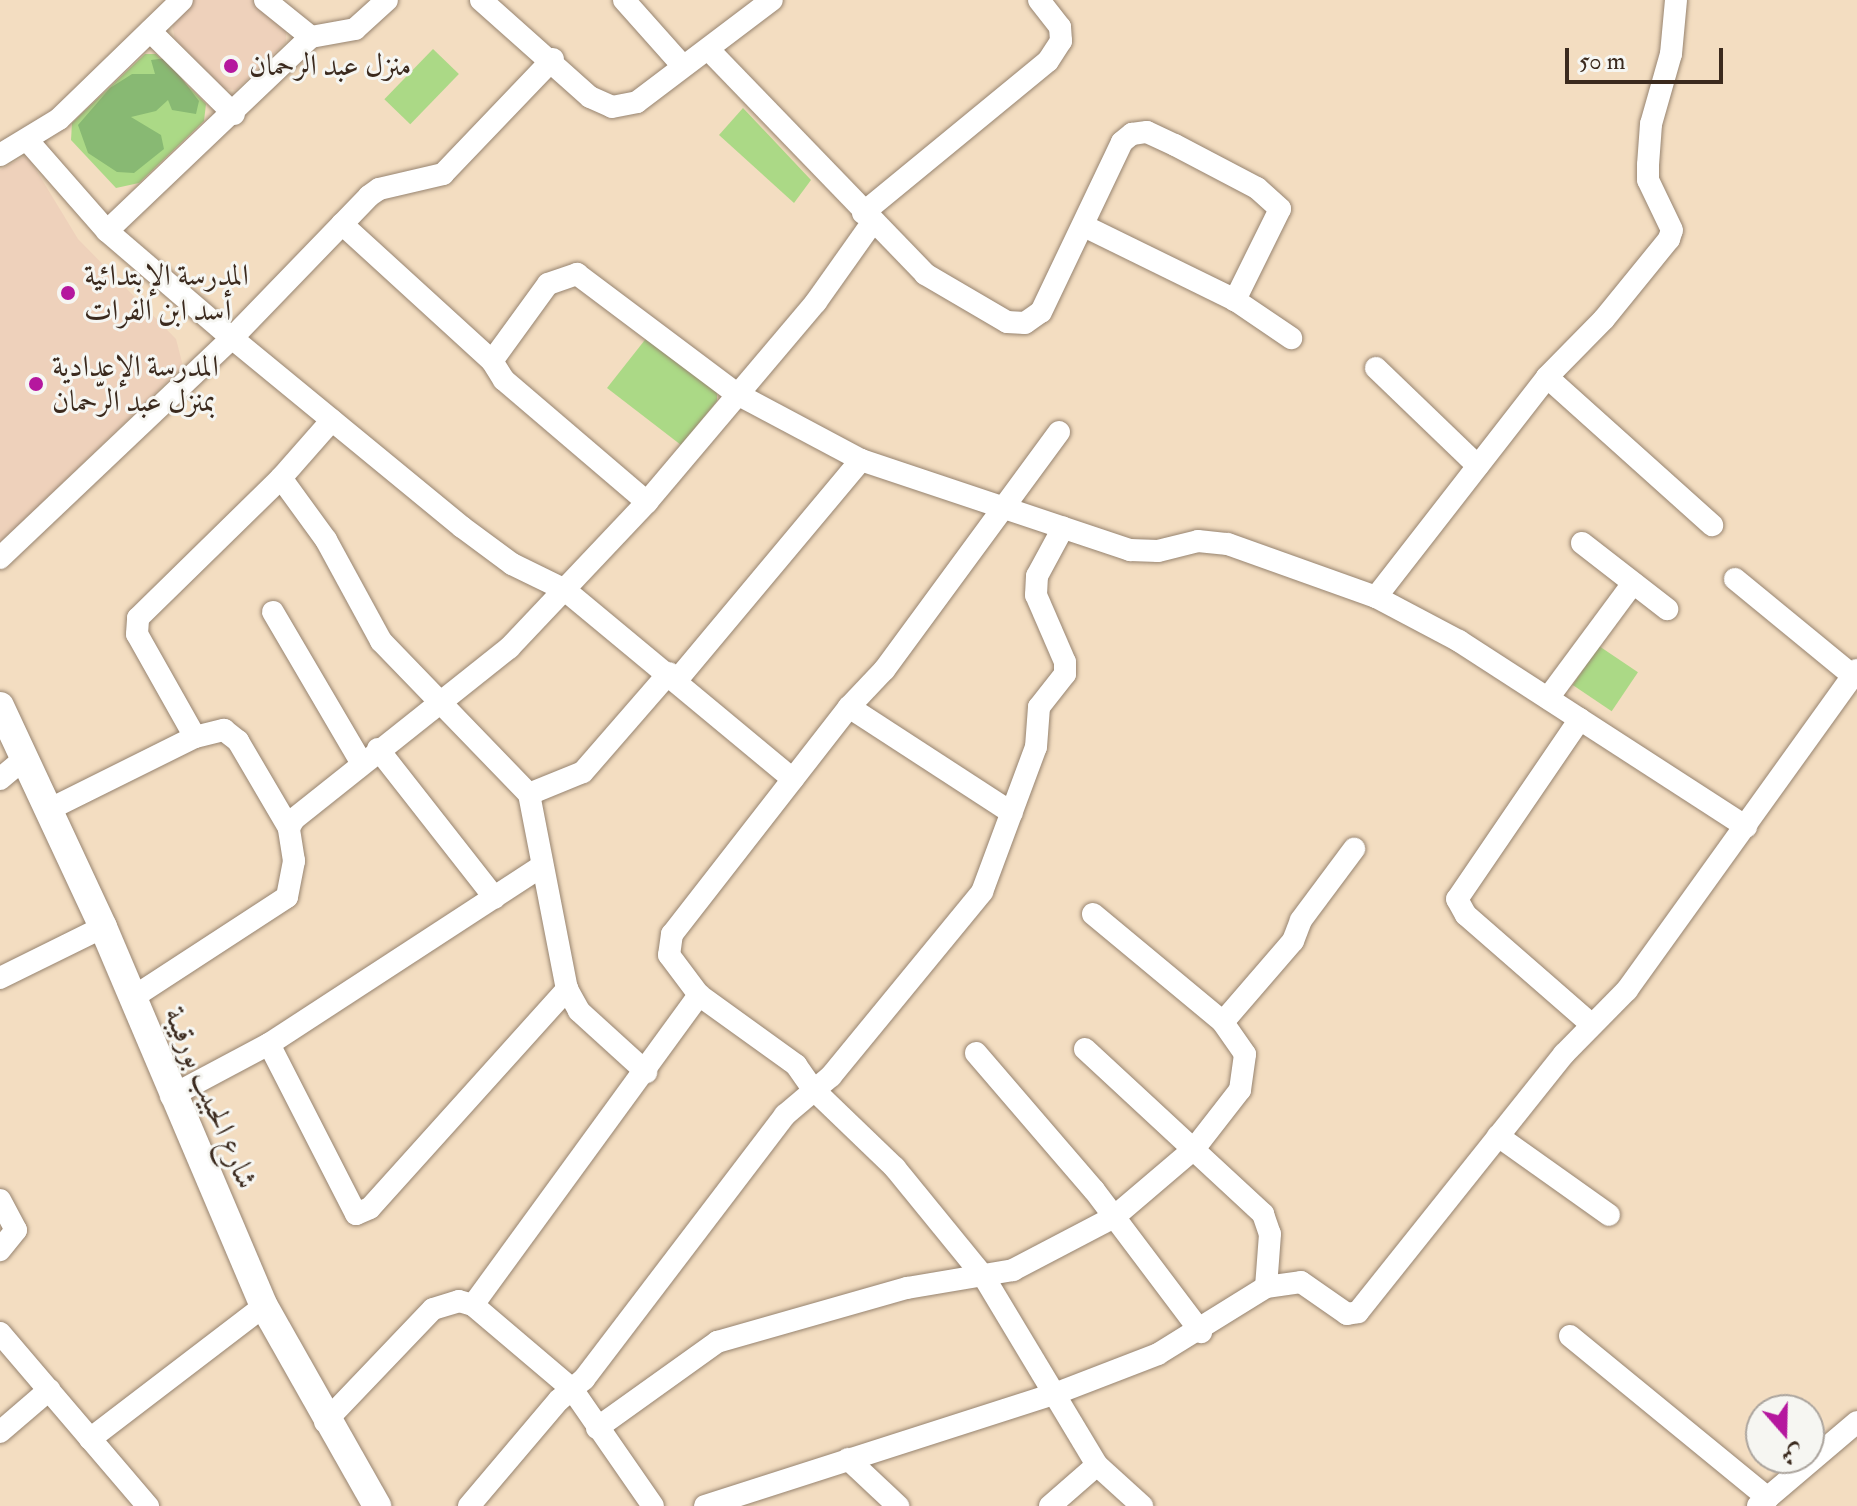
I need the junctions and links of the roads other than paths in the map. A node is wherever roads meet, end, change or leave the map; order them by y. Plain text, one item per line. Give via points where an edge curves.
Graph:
1 (182, 0) edge
2 (265, 0) edge
3 (387, 0) edge
4 (481, 0) edge
5 (624, 0) edge
6 (772, 0) edge
7 (1039, 0) edge
8 (1676, 0) edge
9 (150, 31) junction
10 (311, 37) junction
11 (710, 51) junction
12 (553, 59) junction
13 (682, 65) junction
14 (234, 114) junction
15 (28, 141) junction
16 (0, 155) edge
17 (867, 218) junction
18 (342, 224) junction
19 (1084, 226) junction
20 (107, 231) junction
21 (1235, 300) junction
22 (232, 338) junction
23 (1291, 338) dead end
24 (492, 361) junction
25 (1376, 368) dead end
26 (1547, 377) junction
27 (737, 394) junction
28 (332, 420) junction
29 (1059, 432) dead end
30 (861, 460) junction
31 (1478, 466) junction
32 (281, 478) junction
33 (647, 502) junction
34 (1007, 509) junction
35 (1712, 525) dead end
36 (1063, 528) junction
37 (1582, 543) dead end
38 (0, 558) edge
39 (1735, 579) dead end
40 (1633, 583) junction
41 (565, 590) junction
42 (1376, 597) junction
43 (1667, 609) dead end
44 (273, 612) dead end
45 (1854, 673) edge
46 (673, 676) junction
47 (1548, 698) junction
48 (441, 703) junction
49 (0, 706) edge
50 (849, 707) junction
51 (1580, 719) junction
52 (195, 737) junction
53 (370, 756) junction
54 (26, 757) junction
55 (0, 779) edge
56 (793, 779) junction
57 (529, 794) junction
58 (50, 809) junction
59 (1012, 813) junction
60 (1746, 827) junction
61 (289, 828) junction
62 (1354, 849) dead end
63 (541, 867) junction
64 (495, 898) junction
65 (1093, 914) dead end
66 (103, 927) junction
67 (0, 978) edge
68 (567, 989) junction
69 (699, 995) junction
70 (132, 998) junction
71 (1223, 1022) junction
72 (1592, 1025) junction
73 (269, 1044) junction
74 (1085, 1049) dead end
75 (976, 1053) dead end
76 (646, 1072) junction
77 (813, 1089) junction
78 (171, 1096) junction
79 (1498, 1136) junction
80 (1194, 1149) junction
81 (0, 1200) edge
82 (1609, 1215) dead end
83 (1114, 1217) junction
84 (0, 1250) edge
85 (984, 1277) junction
86 (1266, 1287) junction
87 (473, 1305) junction
88 (264, 1306) junction
89 (1201, 1332) junction
90 (0, 1333) edge
91 (1570, 1336) dead end
92 (572, 1389) junction
93 (49, 1390) junction
94 (1057, 1393) junction
95 (325, 1422) junction
96 (1856, 1425) edge
97 (597, 1428) junction
98 (0, 1432) edge
99 (90, 1439) junction
100 (848, 1459) junction
101 (1097, 1465) junction
102 (1763, 1502) edge
103 (146, 1505) edge
104 (375, 1505) edge
105 (469, 1506) edge
106 (653, 1506) edge
107 (705, 1506) edge
108 (898, 1506) edge
109 (1050, 1506) edge
110 (1142, 1506) edge

1 - 9 street
2 - 10 street
3 - 10 street via 355,29
4 - 12 street
5 - 13 street
6 - 11 street
7 - 17 street via 1060,27 1061,41 1048,61
8 - 26 street via 1671,54 1651,124 1648,165 1648,180 1672,230 1669,239 1604,319
9 - 14 street
9 - 15 street via 95,88
10 - 14 street
11 - 13 street
11 - 17 street
12 - 13 street via 590,97 612,107 637,102
12 - 18 street via 443,174 379,189
14 - 20 street
15 - 16 street
15 - 20 street
17 - 19 street via 925,274 990,315 1025,323 1041,312
17 - 27 street via 816,302
18 - 22 street
18 - 24 street
19 - 21 street
19 - 21 street via 1122,142 1147,132 1175,145 1257,188 1280,209
20 - 22 street
21 - 23 street
22 - 28 street
22 - 38 street
24 - 27 street via 548,284 577,274
24 - 33 street via 504,380
25 - 31 street
26 - 31 street
26 - 35 street
27 - 30 street
27 - 33 street
28 - 32 street
28 - 41 street via 512,564
29 - 34 street
30 - 34 street
30 - 46 street
31 - 42 street
32 - 48 street via 326,540 375,633
32 - 52 street via 135,626
33 - 41 street
34 - 36 street
34 - 50 street via 884,670
36 - 42 street via 1130,550 1158,551 1198,541 1228,544
36 - 59 street via 1037,576 1036,595 1065,662 1065,674 1039,707 1036,747
37 - 40 street
39 - 45 street
40 - 43 street
40 - 47 street
41 - 46 street
41 - 48 street via 509,648
42 - 47 street via 1459,641
44 - 53 street
45 - 60 street
46 - 56 street
46 - 57 street via 583,772
47 - 51 street
48 - 53 street
48 - 57 street
49 - 54 street, شارع الحبيب بورقيبة
50 - 56 street
50 - 59 street
51 - 60 street
51 - 72 street via 1457,899 1466,915
52 - 58 street
52 - 61 street via 214,729 231,733
53 - 61 street
53 - 64 street
54 - 55 street
54 - 58 street, شارع الحبيب بورقيبة
56 - 69 street via 672,934 669,955
57 - 63 street
58 - 66 street, شارع الحبيب بورقيبة
59 - 77 street via 982,892 831,1076
60 - 72 street via 1627,990
61 - 70 street via 294,861 287,897
62 - 71 street via 1301,920 1293,941
63 - 64 street
63 - 68 street
64 - 73 street
65 - 71 street
66 - 67 street
66 - 70 street, شارع الحبيب بورقيبة
68 - 73 street via 370,1208 356,1214
68 - 76 street via 579,1011
69 - 76 street
69 - 77 street via 796,1065
70 - 78 street, شارع الحبيب بورقيبة
71 - 80 street via 1245,1054 1246,1073 1240,1090
72 - 79 street
73 - 78 street
74 - 80 street
75 - 83 street
76 - 87 street
77 - 85 street via 895,1168
77 - 92 street via 785,1115
78 - 88 street, شارع الحبيب بورقيبة
79 - 82 street
79 - 86 street via 1358,1312 1347,1314 1301,1282
80 - 83 street
80 - 86 street via 1268,1222
81 - 84 street via 16,1230
83 - 85 street via 1013,1270
83 - 89 street
85 - 94 street
85 - 97 street via 907,1288 717,1342
86 - 89 street
87 - 92 street
87 - 95 street via 449,1301 433,1309
88 - 95 street, شارع الحبيب بورقيبة
88 - 99 street
89 - 94 street
90 - 93 street
91 - 102 street
92 - 97 street
92 - 105 street
93 - 98 street
93 - 99 street
94 - 100 street
94 - 101 street
95 - 104 street, شارع الحبيب بورقيبة
96 - 102 street
97 - 106 street
99 - 103 street
100 - 107 street
100 - 108 street
101 - 109 street
101 - 110 street

